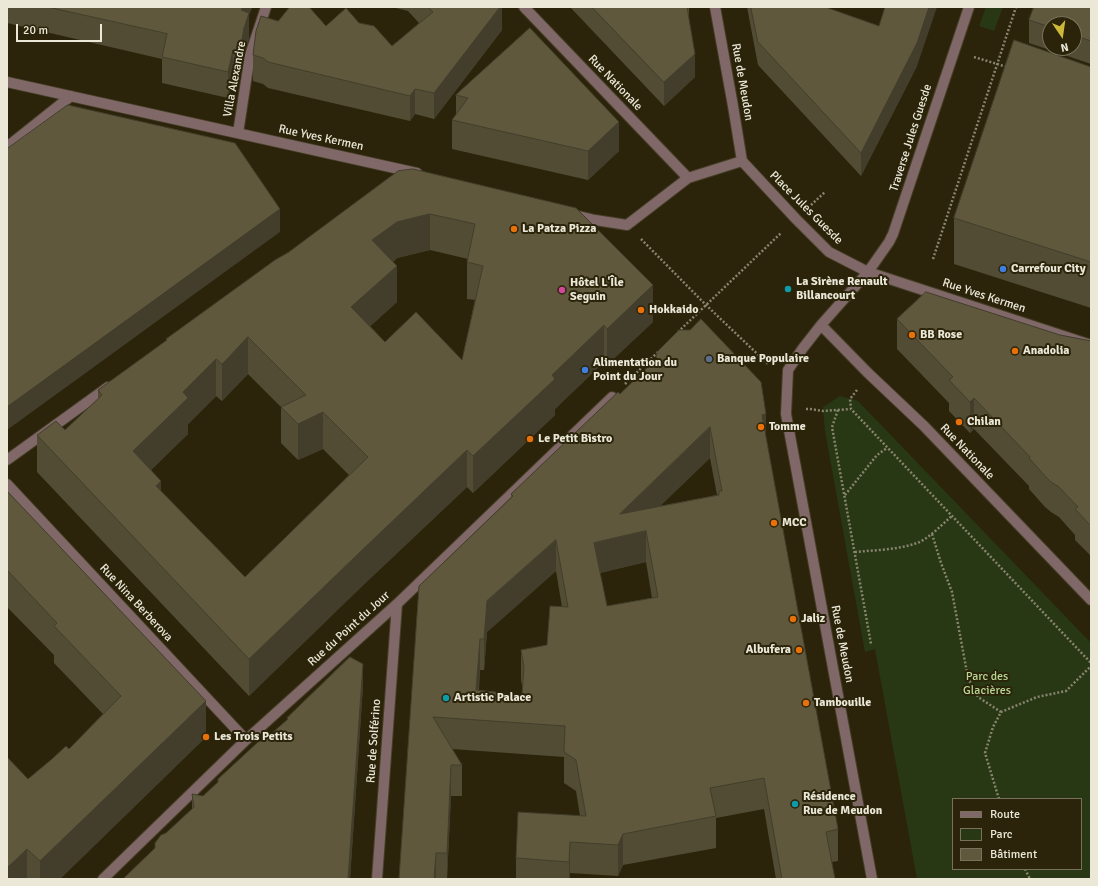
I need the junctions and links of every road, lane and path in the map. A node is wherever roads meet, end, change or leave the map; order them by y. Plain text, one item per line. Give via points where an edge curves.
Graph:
1 (266, 7) edge
2 (524, 7) edge
3 (715, 7) edge
4 (969, 7) edge
5 (1016, 7) edge
6 (954, 50) junction
7 (997, 64) junction
8 (1011, 69) edge
9 (7, 82) edge
10 (71, 96) junction
11 (238, 134) junction
12 (7, 146) edge
13 (742, 161) junction
14 (408, 171) junction
15 (423, 175) edge
16 (688, 178) junction
17 (396, 180) edge
18 (826, 192) dead end
19 (807, 209) dead end
20 (565, 212) edge
21 (627, 225) junction
22 (786, 228) dead end
23 (933, 259) dead end
24 (868, 272) junction
25 (706, 305) junction
26 (821, 325) junction
27 (673, 338) edge
28 (1091, 345) edge
29 (662, 348) edge
30 (788, 370) junction
31 (868, 373) junction
32 (119, 380) edge
33 (612, 397) joint
34 (851, 409) junction
35 (838, 410) junction
36 (786, 414) junction
37 (887, 448) junction
38 (7, 460) edge
39 (7, 484) edge
40 (844, 496) junction
41 (952, 516) junction
42 (932, 534) junction
43 (855, 552) junction
44 (1091, 600) edge
45 (397, 604) junction
46 (872, 644) dead end
47 (1091, 664) edge
48 (1001, 712) junction
49 (246, 740) junction
50 (999, 798) edge
51 (1026, 870) edge
52 (103, 879) edge
53 (377, 879) edge
54 (872, 879) edge
55 (1030, 879) edge

1 - 11 street, Villa Alexandre via 250,55
2 - 16 street, Rue Nationale
3 - 13 street, Rue de Meudon
4 - 6 street, Traverse Jules Guesde
5 - 7 path
6 - 7 path
6 - 24 street, Traverse Jules Guesde via 893,234
7 - 8 path
7 - 23 path
9 - 10 street, Rue Yves Kermen
10 - 11 street, Rue Yves Kermen
10 - 12 street
11 - 14 street, Rue Yves Kermen
13 - 16 street
13 - 24 street, Place Jules Guesde via 829,252
14 - 15 street, Rue Yves Kermen
14 - 17 street
16 - 21 street
18 - 19 path
20 - 21 street
21 - 25 path
22 - 25 path
24 - 26 street
24 - 28 street, Rue Yves Kermen
25 - 27 path
25 - 30 path via 771,367
26 - 30 street
26 - 31 street, Rue Nationale
29 - 33 path
30 - 36 street
31 - 34 path via 850,399
31 - 44 street, Rue Nationale via 924,426
32 - 38 street
33 - 45 street, Rue du Point du Jour
34 - 35 path
34 - 37 path
35 - 36 path via 823,411 810,408
35 - 40 path via 832,427
36 - 54 street, Rue de Meudon
37 - 40 path via 877,455
37 - 41 path
39 - 49 street, Rue Nina Berberova
40 - 43 path
41 - 42 path
41 - 47 path
42 - 43 path via 918,543
42 - 48 path via 952,592 968,678 978,697
43 - 46 path
45 - 49 street, Rue du Point du Jour
45 - 53 street, Rue de Solférino
47 - 48 path via 1066,691 1037,697
48 - 50 path via 985,753
49 - 52 street, Rue du Point du Jour
51 - 55 path

